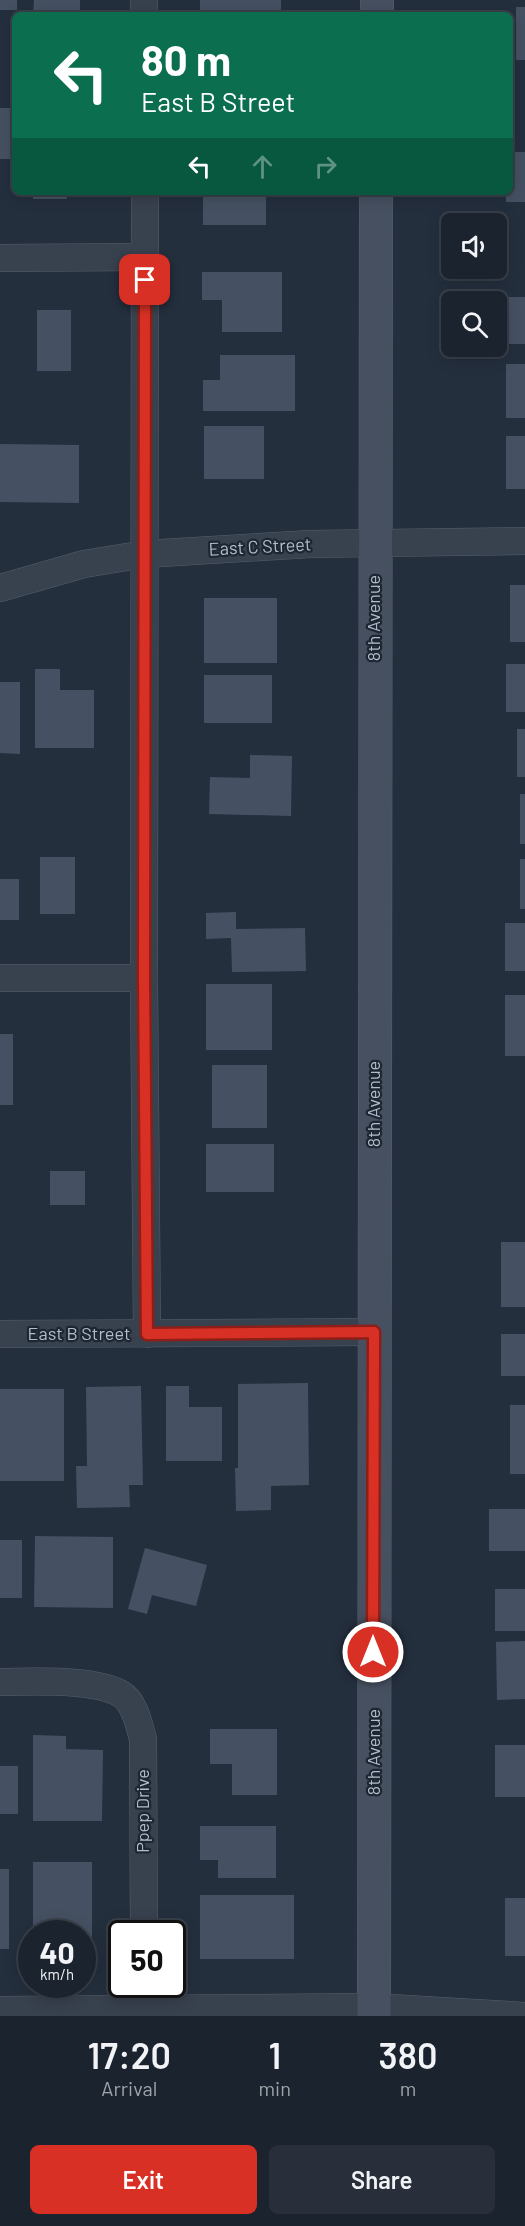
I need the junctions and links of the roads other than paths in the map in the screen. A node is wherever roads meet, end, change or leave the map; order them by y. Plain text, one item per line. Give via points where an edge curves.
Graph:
1 (145, 195) edge
2 (376, 195) edge
3 (145, 257) junction
4 (0, 258) edge
5 (525, 541) edge
6 (374, 543) junction
7 (145, 554) junction
8 (0, 588) edge
9 (0, 978) edge
10 (144, 978) junction
11 (374, 1332) junction
12 (0, 1334) edge
13 (147, 1334) junction
14 (0, 1682) edge
15 (144, 1920) edge
16 (144, 2003) edge
17 (0, 2010) edge
18 (374, 2011) edge
19 (525, 2016) edge

1 - 3 street
2 - 6 main road, 8th Avenue
3 - 4 street
3 - 7 street
5 - 6 street, East C Street
6 - 7 street, East C Street
6 - 11 main road, 8th Avenue
7 - 8 street, East C Street via 84,564
7 - 10 street
9 - 10 street
10 - 13 street
11 - 13 street, East B Street
11 - 18 main road, 8th Avenue
12 - 13 street, East B Street
14 - 15 street, Ppep Drive via 94,1686 122,1694 137,1715 143,1739
16 - 17 street
16 - 18 street
18 - 19 street

